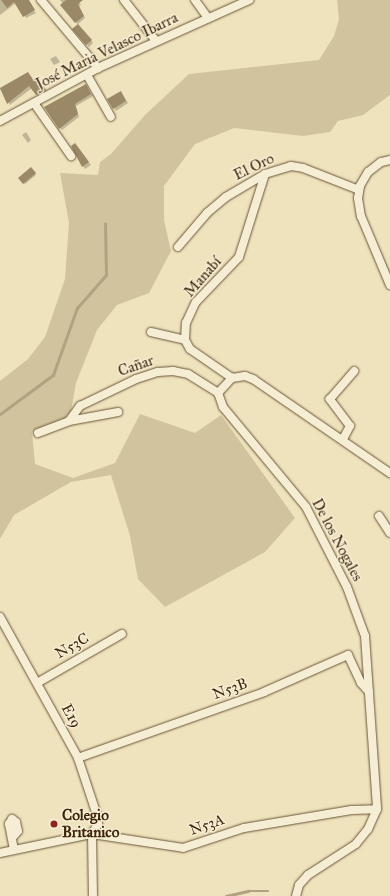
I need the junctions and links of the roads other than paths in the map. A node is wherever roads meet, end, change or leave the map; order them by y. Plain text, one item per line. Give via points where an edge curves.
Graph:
1 (41, 0) edge
2 (124, 0) edge
3 (195, 0) edge
4 (249, 0) edge
5 (208, 18) junction
6 (156, 41) junction
7 (98, 68) junction
8 (87, 74) junction
9 (34, 103) junction
10 (111, 117) dead end
11 (0, 121) edge
12 (71, 156) dead end
13 (390, 160) edge
14 (265, 174) junction
15 (359, 190) junction
16 (178, 247) dead end
17 (387, 267) edge
18 (390, 285) edge
19 (151, 332) dead end
20 (185, 340) junction
21 (354, 371) dead end
22 (232, 378) junction
23 (218, 393) junction
24 (118, 412) dead end
25 (70, 421) junction
26 (38, 433) dead end
27 (343, 439) junction
28 (390, 473) edge
29 (380, 516) dead end
30 (390, 533) edge
31 (0, 617) edge
32 (122, 634) dead end
33 (37, 683) junction
34 (369, 692) junction
35 (78, 758) junction
36 (377, 809) junction
37 (92, 834) junction
38 (12, 838) dead end
39 (14, 850) junction
40 (0, 853) edge
41 (93, 896) edge
42 (296, 896) edge

1 - 7 street
2 - 6 street
3 - 5 street
4 - 5 street, José Maria Velasco Ibarra
5 - 6 street, José Maria Velasco Ibarra
6 - 7 street, José Maria Velasco Ibarra
7 - 8 street, José Maria Velasco Ibarra
8 - 9 street, José Maria Velasco Ibarra
8 - 10 street
9 - 11 street, José Maria Velasco Ibarra
9 - 12 street
13 - 15 street via 372,168
14 - 15 street, El Oro via 291,166 303,168
14 - 16 street, El Oro via 226,197
14 - 20 street, Manabí via 239,257 196,302 186,323
15 - 17 street via 361,216
17 - 18 street
19 - 20 street
20 - 22 street via 190,349
21 - 27 street via 330,399 350,426
22 - 23 street
22 - 27 street via 245,376 260,383
23 - 25 street, Cañar via 188,374 158,372 136,379 80,406
23 - 34 street, De los Nogales via 223,407 306,507 347,587 365,636
24 - 25 street
25 - 26 street
27 - 28 street
29 - 30 street
31 - 33 street, E19
32 - 33 street, N53C
33 - 35 street, E19
34 - 35 street, N53B via 361,683 348,655 264,692
34 - 36 street, De los Nogales
35 - 37 street, E19 via 97,815 98,824
36 - 37 street, N53A via 352,810 244,828 182,848
36 - 42 street, De los Nogales via 368,829 356,844 308,876 299,885
37 - 39 street, N53A
37 - 41 street, E19
38 - 39 street
39 - 40 street, N53A

